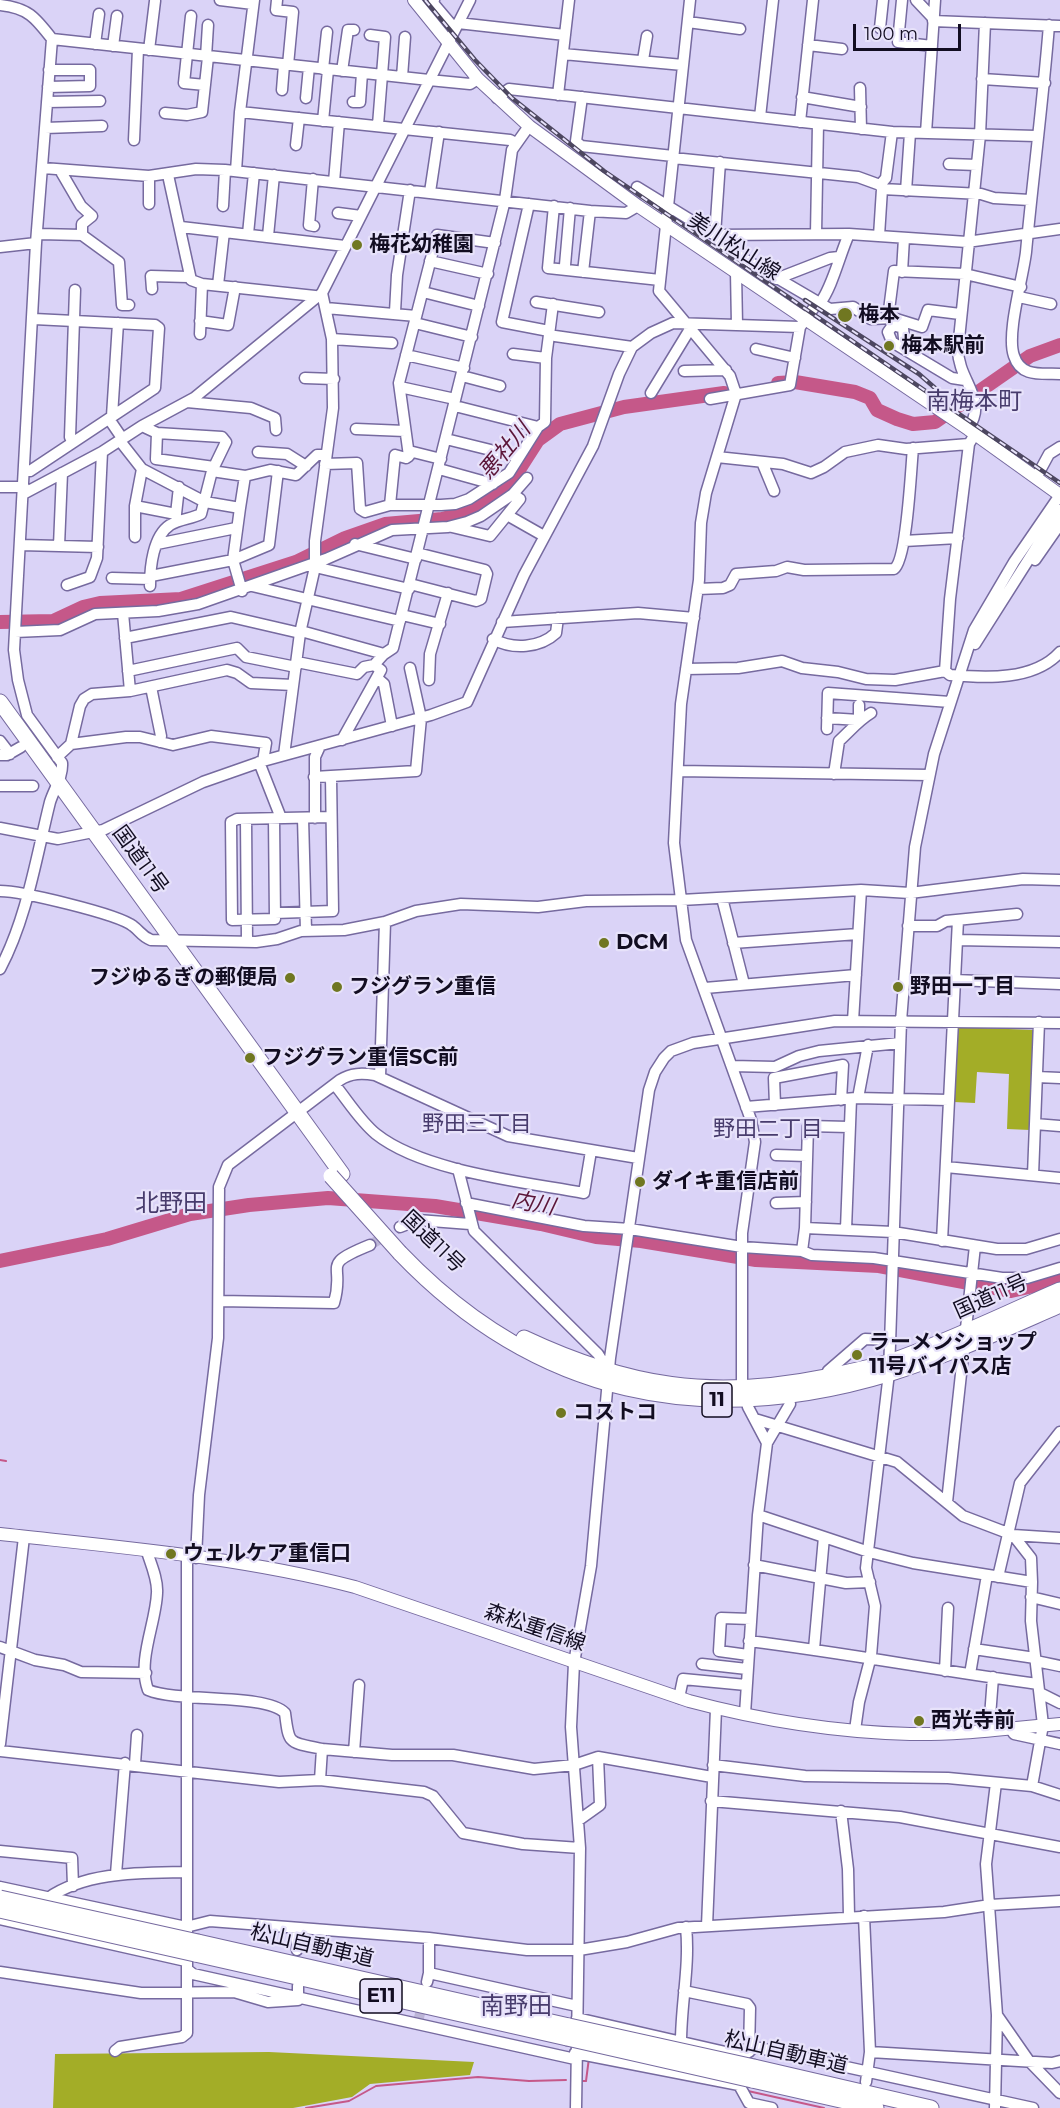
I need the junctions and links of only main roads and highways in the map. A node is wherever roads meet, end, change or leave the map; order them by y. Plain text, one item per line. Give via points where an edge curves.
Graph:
1 (414, 0) edge
2 (1060, 495) edge
3 (0, 702) edge
4 (0, 718) edge
5 (10, 752) edge
6 (56, 786) junction
7 (1060, 1290) edge
8 (1060, 1305) edge
9 (966, 1339) junction
10 (889, 1368) junction
11 (744, 1394) junction
12 (0, 1534) edge
13 (1060, 1724) edge
14 (0, 1898) edge
15 (0, 1910) edge
16 (191, 1957) junction
17 (753, 2073) junction
18 (876, 2108) edge
19 (931, 2108) edge

1 - 2 main road, 美川松山線 via 478,79 529,126 803,323
3 - 6 highway, 国道11号 / 11
4 - 5 highway, 国道11号 / 11
5 - 6 highway, 国道11号 / 11
6 - 11 highway, 国道11号 / 11 via 336,1175 403,1250 501,1326 608,1378 676,1397
7 - 9 highway, 国道11号 / 11
8 - 9 highway, 国道11号 / 11
9 - 10 highway, 国道11号 / 11
10 - 11 highway, 国道11号 / 11
10 - 11 highway, 国道11号 / 11 via 782,1396
12 - 13 main road, 森松重信線 via 314,1576 716,1709 855,1730 910,1734
14 - 16 highway, 松山自動車道 / E11, bridge
15 - 16 highway, 松山自動車道 / E11, bridge
16 - 17 highway, 松山自動車道 / E11, bridge via 571,2027
17 - 18 highway, 松山自動車道 / E11
17 - 19 highway, 松山自動車道 / E11

